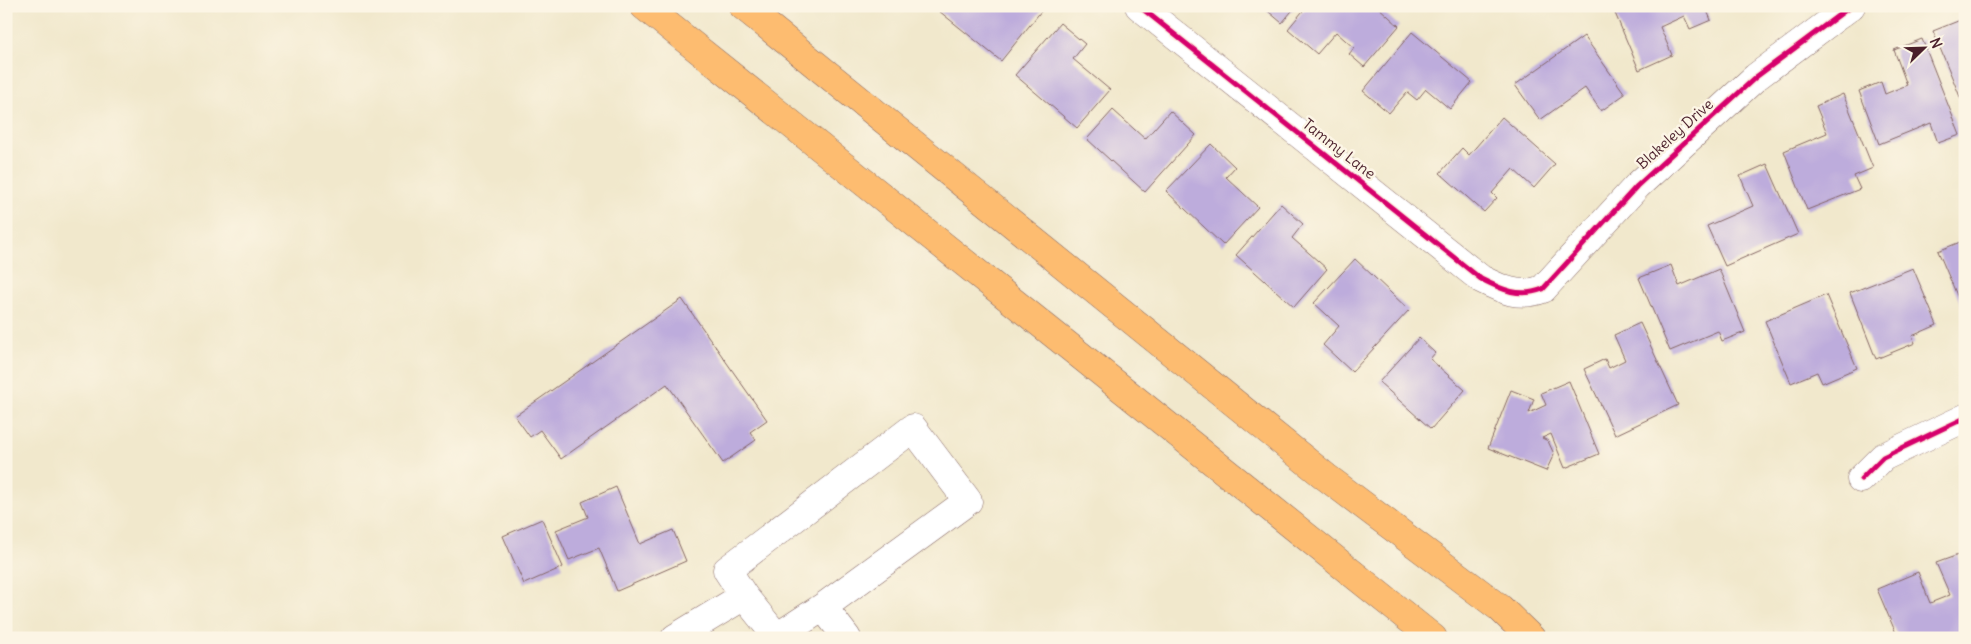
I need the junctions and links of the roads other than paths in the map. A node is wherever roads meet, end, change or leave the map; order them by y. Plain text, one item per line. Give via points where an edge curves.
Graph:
1 (644, 6) edge
2 (743, 6) edge
3 (1139, 6) edge
4 (1851, 6) edge
5 (1531, 294) joint
6 (1964, 421) edge
7 (1861, 479) dead end
8 (744, 596) junction
9 (823, 607) junction
10 (675, 638) edge
11 (847, 638) edge
12 (1433, 638) edge
13 (1531, 638) edge

1 - 12 highway
2 - 13 highway via 1326,477 1500,608
3 - 5 street, Tammy Lane via 1481,278 1504,291
4 - 5 street, Blakeley Drive via 1756,77 1637,186 1543,290
6 - 7 street via 1883,457
8 - 9 street via 777,637
8 - 9 street via 726,570 913,428 968,501
8 - 10 street
9 - 11 street

